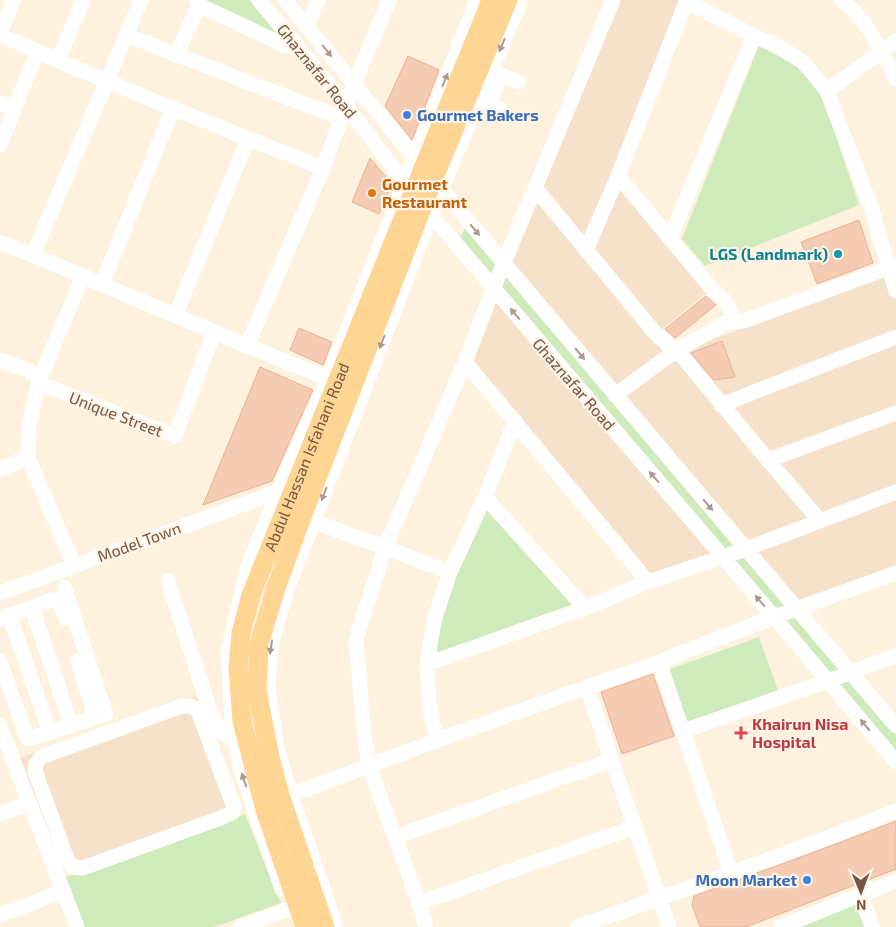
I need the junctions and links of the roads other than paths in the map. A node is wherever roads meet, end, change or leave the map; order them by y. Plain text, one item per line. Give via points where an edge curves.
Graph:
1 (13, 0) edge
2 (83, 0) edge
3 (141, 0) edge
4 (259, 0) edge
5 (285, 0) edge
6 (318, 0) edge
7 (389, 0) edge
8 (477, 0) edge
9 (491, 0) edge
10 (508, 0) edge
11 (521, 0) edge
12 (613, 0) edge
13 (841, 0) edge
14 (686, 1) edge
15 (198, 3) edge
16 (307, 26) junction
17 (0, 35) edge
18 (126, 35) junction
19 (754, 36) junction
20 (293, 40) junction
21 (896, 40) edge
22 (881, 50) junction
23 (38, 52) junction
24 (176, 55) junction
25 (58, 60) junction
26 (491, 71) junction
27 (106, 80) junction
28 (896, 80) edge
29 (519, 82) dead end
30 (354, 84) junction
31 (827, 91) junction
32 (0, 103) edge
33 (173, 108) junction
34 (14, 109) junction
35 (344, 111) junction
36 (248, 139) junction
37 (0, 145) edge
38 (323, 168) junction
39 (428, 174) junction
40 (618, 176) junction
41 (535, 188) junction
42 (418, 200) junction
43 (670, 238) junction
44 (0, 243) edge
45 (586, 250) junction
46 (33, 255) junction
47 (504, 264) junction
48 (893, 267) edge
49 (83, 276) junction
50 (102, 284) junction
51 (494, 289) junction
52 (896, 291) edge
53 (176, 316) junction
54 (737, 321) junction
55 (214, 332) junction
56 (896, 337) edge
57 (247, 346) junction
58 (677, 350) junction
59 (465, 362) junction
60 (3, 363) edge
61 (39, 379) junction
62 (332, 380) junction
63 (615, 395) junction
64 (721, 405) junction
65 (896, 414) edge
66 (515, 421) junction
67 (28, 458) junction
68 (768, 460) junction
69 (0, 469) edge
70 (278, 492) junction
71 (896, 492) edge
72 (485, 497) junction
73 (308, 519) junction
74 (820, 521) junction
75 (385, 548) junction
76 (746, 549) junction
77 (722, 557) junction
78 (74, 566) junction
79 (450, 572) junction
80 (896, 573) edge
81 (168, 581) dead end
82 (648, 582) junction
83 (64, 587) dead end
84 (7, 590) edge
85 (585, 608) junction
86 (796, 609) junction
87 (16, 613) edge
88 (774, 617) junction
89 (896, 655) edge
90 (0, 661) edge
91 (658, 662) junction
92 (427, 664) junction
93 (850, 671) junction
94 (828, 680) junction
95 (587, 688) junction
96 (95, 717) junction
97 (71, 725) junction
98 (0, 726) edge
99 (896, 726) edge
100 (682, 731) junction
101 (50, 732) junction
102 (221, 737) junction
103 (438, 740) junction
104 (612, 760) junction
105 (896, 762) edge
106 (369, 766) junction
107 (286, 797) junction
108 (29, 803) junction
109 (896, 812) edge
110 (0, 814) edge
111 (635, 827) junction
112 (395, 837) junction
113 (731, 872) junction
114 (896, 881) edge
115 (64, 891) junction
116 (860, 895) junction
117 (660, 899) junction
118 (419, 903) junction
119 (293, 907) junction
120 (0, 915) edge
121 (269, 922) edge
122 (78, 927) edge
123 (240, 927) edge
124 (305, 927) edge
125 (325, 927) edge
126 (336, 927) edge
127 (426, 927) edge
128 (577, 927) edge
129 (669, 927) edge
130 (781, 927) edge
131 (873, 927) edge

1 - 17 street
2 - 25 street
3 - 18 street
4 - 20 street, Ghaznafar Road
5 - 16 street, Ghaznafar Road
6 - 16 street
7 - 30 street
39 -> 8 street
9 - 39 main road, Abdul Hassan Isfahani Road
10 - 26 main road, Abdul Hassan Isfahani Road
11 -> 26 street
12 - 41 street
13 - 22 street via 860,18
14 - 19 street
14 - 40 street
15 - 20 street via 286,46
15 - 24 street
16 -> 30 street, Ghaznafar Road
17 - 23 street
18 - 24 street
18 - 27 street
19 - 31 street via 803,62
19 - 43 street
20 - 35 street, Ghaznafar Road
21 - 22 street
22 - 28 street
22 - 31 street
23 - 25 street
23 - 34 street
24 - 35 street
25 - 27 street
26 - 29 street
26 - 39 main road, Abdul Hassan Isfahani Road via 484,103
27 - 33 street
27 - 46 street
30 - 35 street
30 - 39 street, Ghaznafar Road
31 - 48 street
32 - 34 street
33 - 36 street
33 - 50 street
34 - 37 street
35 - 38 street
35 - 42 street, Ghaznafar Road
36 - 38 street
36 - 53 street
38 - 57 street
39 - 42 main road, Abdul Hassan Isfahani Road
39 - 42 street
39 -> 47 street, Ghaznafar Road
40 - 43 street
40 - 45 street
41 - 45 street
41 - 47 street
42 - 51 street, Ghaznafar Road
42 - 62 main road, Abdul Hassan Isfahani Road
42 -> 73 main road, Abdul Hassan Isfahani Road
43 - 54 street via 723,299
44 - 46 street
45 - 58 street via 656,334
46 - 49 street
47 - 51 street
47 -> 63 street, Ghaznafar Road
48 - 52 street
48 - 54 street
49 - 50 street
49 - 61 street
50 - 53 street
51 - 59 street
77 -> 51 street, Ghaznafar Road
53 - 55 street
54 - 58 street via 727,322
55 - 57 street
55 - 61 street, Unique Street via 175,436
56 - 64 street
57 - 62 street
58 - 63 street
58 - 64 street
59 - 66 street
59 - 75 street
60 - 61 street
61 - 67 street via 29,426
62 - 70 street
62 - 119 main road, Abdul Hassan Isfahani Road via 251,595 240,633 238,668 242,721
63 -> 76 street, Ghaznafar Road
64 - 68 street
65 - 68 street
66 - 72 street
66 - 82 street
67 - 69 street
67 - 78 street
68 - 74 street
70 - 78 street, Model Town
70 - 102 street via 248,566 228,651 232,726
71 - 74 street
72 - 79 street
72 - 85 street
73 - 75 street
73 -> 107 main road, Abdul Hassan Isfahani Road via 276,588 259,644 257,690 270,756
74 - 76 street
75 - 79 street
75 - 106 street via 356,640
76 - 77 street
76 - 86 street, Ghaznafar Road
77 - 82 street
88 -> 77 street, Ghaznafar Road
78 - 84 street, Model Town
79 - 92 street via 434,621
80 - 86 street
81 - 102 street
82 - 85 street
83 - 96 street via 106,714
84 - 87 street
85 - 92 street
86 - 88 street
86 - 93 street, Ghaznafar Road
87 - 96 street via 52,600 60,602
87 - 97 street
87 - 101 street
88 - 91 street
88 - 94 street, Ghaznafar Road
89 - 93 street
90 - 101 street via 26,736 29,739
91 - 95 street
91 - 100 street
92 - 103 street via 430,704
93 - 94 street
93 - 99 street, Ghaznafar Road
94 - 100 street
105 -> 94 street, Ghaznafar Road
95 - 103 street
95 - 104 street
96 - 97 street
97 - 101 street
98 - 108 street
100 - 113 street
102 - 102 street via 198,711 191,706 182,706 41,757 36,771 67,859 73,867 83,868 233,812
119 -> 102 street via 241,771
103 - 106 street
104 - 111 street
104 - 112 street
106 - 107 street
106 - 112 street
107 - 125 main road, Abdul Hassan Isfahani Road
107 - 126 street
108 - 110 street
108 - 115 street
109 - 113 street
111 - 117 street
111 - 118 street
112 - 118 street
113 - 117 street
114 - 116 street
115 - 120 street
115 - 122 street
116 - 130 street
116 - 131 street
117 - 128 street
117 - 129 street
118 - 127 street
119 - 121 street
119 - 124 main road, Abdul Hassan Isfahani Road
121 - 123 street

